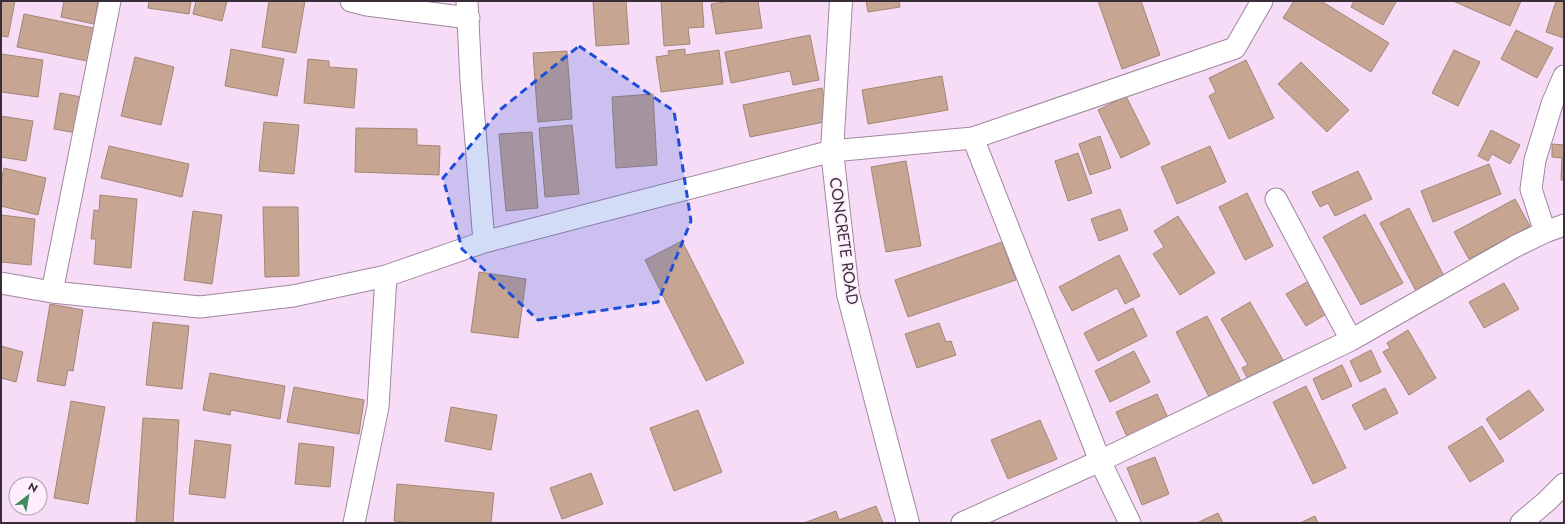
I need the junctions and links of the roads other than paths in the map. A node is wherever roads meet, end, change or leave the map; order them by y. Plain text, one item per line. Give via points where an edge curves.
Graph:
1 (110, 1) edge
2 (351, 1) edge
3 (841, 1) edge
4 (1262, 1) edge
5 (468, 9) edge
6 (1564, 76) edge
7 (973, 138) junction
8 (832, 151) junction
9 (1276, 199) dead end
10 (1564, 225) edge
11 (1545, 232) junction
12 (484, 242) junction
13 (386, 276) junction
14 (1, 283) edge
15 (52, 292) junction
16 (1351, 340) junction
17 (1100, 461) junction
18 (1564, 484) edge
19 (354, 523) edge
20 (908, 523) edge
21 (962, 523) edge
22 (1130, 523) edge
23 (1521, 523) edge

1 - 15 street
2 - 5 street via 367,5
3 - 8 street, CONCRETE ROAD
4 - 7 street via 1236,48
5 - 12 street
6 - 11 street via 1552,104 1535,160 1530,189
7 - 8 street
7 - 17 street
8 - 12 street
8 - 20 street, CONCRETE ROAD via 848,294
9 - 16 street
10 - 11 street
11 - 16 street
12 - 13 street
13 - 15 street via 293,296 200,307
13 - 19 street via 378,407
14 - 15 street
16 - 17 street
17 - 21 street
17 - 22 street
18 - 23 street

